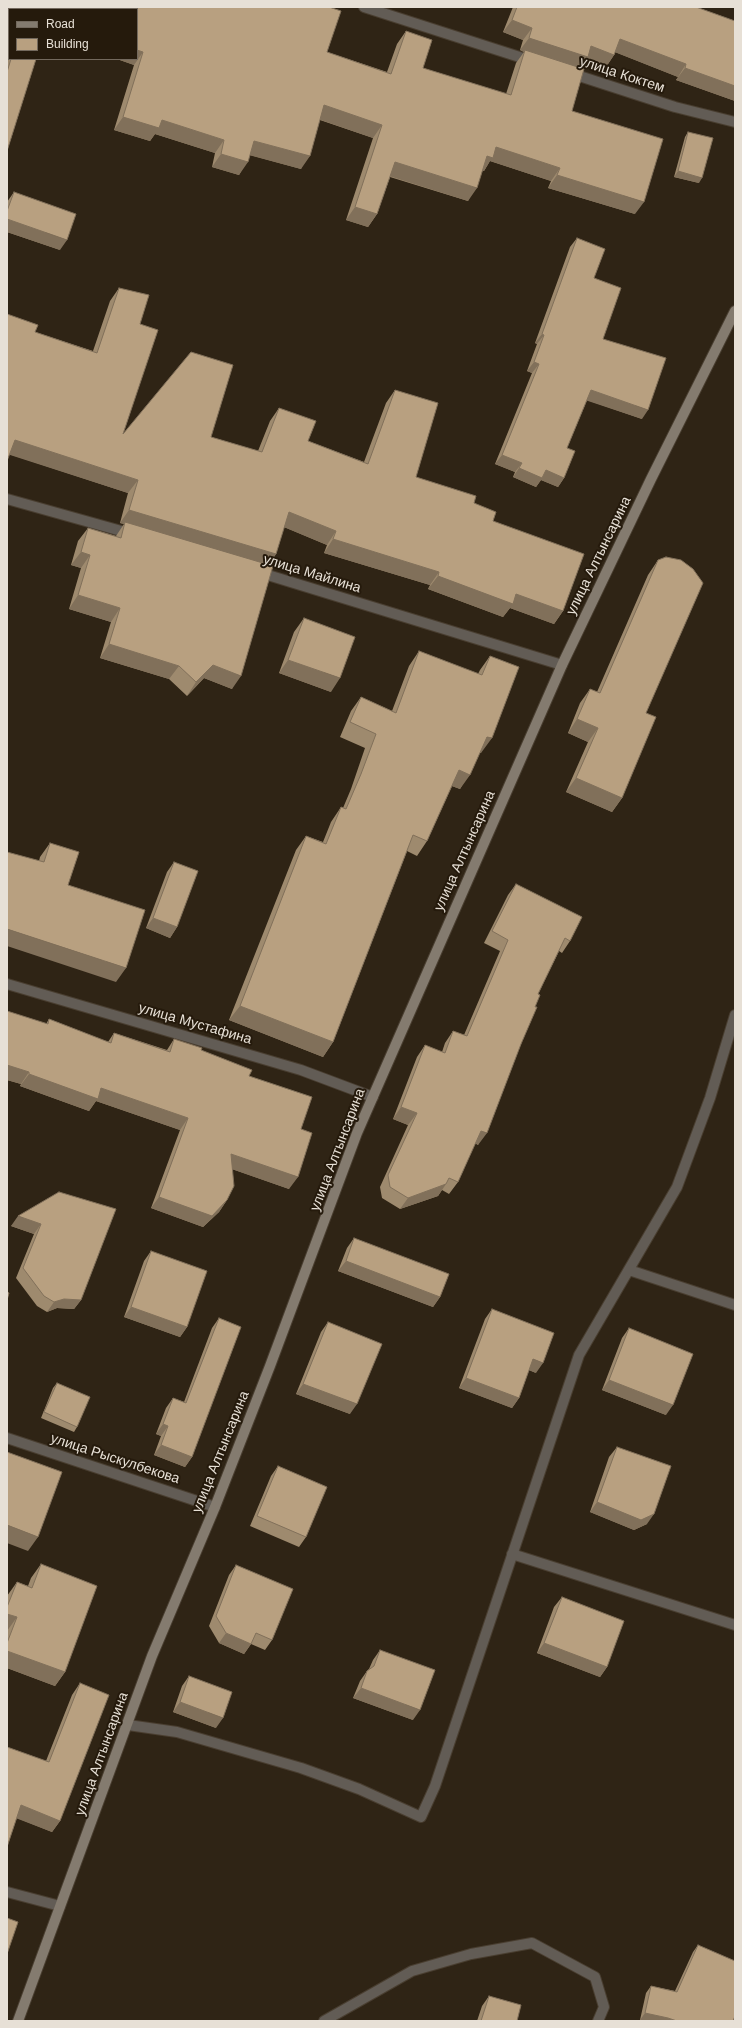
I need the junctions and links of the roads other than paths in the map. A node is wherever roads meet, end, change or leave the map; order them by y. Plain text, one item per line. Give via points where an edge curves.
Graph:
1 (364, 7) edge
2 (545, 65) edge
3 (560, 70) edge
4 (735, 122) edge
5 (735, 311) edge
6 (7, 499) edge
7 (145, 537) edge
8 (251, 570) edge
9 (562, 665) junction
10 (7, 984) edge
11 (735, 1015) edge
12 (373, 1097) junction
13 (629, 1270) junction
14 (735, 1305) edge
15 (7, 1438) edge
16 (215, 1507) junction
17 (512, 1554) junction
18 (735, 1625) edge
19 (128, 1725) junction
20 (7, 1892) edge
21 (60, 1906) junction
22 (18, 2021) edge
23 (324, 2021) edge
24 (598, 2021) edge

1 - 2 street
3 - 4 street, улица Коктем via 675,107
5 - 9 street, улица Алтынсарина
6 - 7 street
8 - 9 street, улица Майлина
9 - 12 street, улица Алтынсарина
10 - 12 street, улица Мустафина via 301,1070
11 - 13 street via 710,1098 676,1187
12 - 16 street, улица Алтынсарина
13 - 14 street
13 - 17 street via 579,1355
15 - 16 street, улица Рыскулбекова
16 - 19 street, улица Алтынсарина via 152,1656
17 - 18 street
17 - 19 street via 436,1786 421,1817 359,1789 301,1768 177,1732
19 - 21 street, улица Алтынсарина
20 - 21 street
21 - 22 street, улица Алтынсарина
23 - 24 street via 412,1971 471,1954 532,1943 595,1977 604,2007

